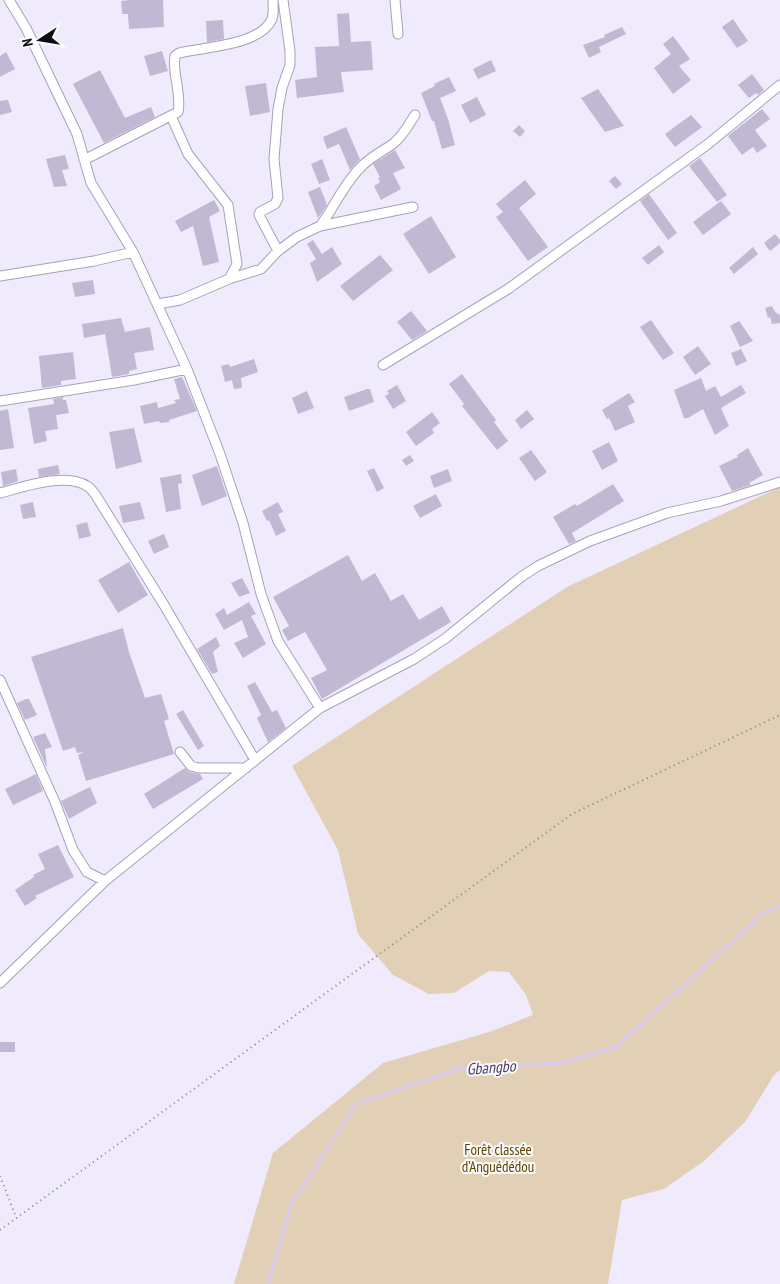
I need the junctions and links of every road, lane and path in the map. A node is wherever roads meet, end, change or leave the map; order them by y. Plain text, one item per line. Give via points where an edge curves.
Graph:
1 (9, 0) edge
2 (273, 0) edge
3 (283, 0) edge
4 (395, 0) edge
5 (398, 34) dead end
6 (780, 85) edge
7 (415, 115) dead end
8 (170, 116) junction
9 (84, 160) junction
10 (413, 207) dead end
11 (320, 226) junction
12 (278, 251) junction
13 (133, 252) junction
14 (0, 276) edge
15 (229, 279) junction
16 (158, 304) junction
17 (383, 365) dead end
18 (187, 369) junction
19 (0, 401) edge
20 (780, 482) edge
21 (0, 493) edge
22 (0, 680) edge
23 (320, 708) junction
24 (780, 715) edge
25 (180, 752) dead end
26 (255, 760) junction
27 (246, 768) junction
28 (105, 881) junction
29 (0, 983) edge
30 (0, 1176) edge
31 (16, 1217) junction
32 (0, 1230) edge

1 - 9 street via 64,106
2 - 8 street via 271,21 250,37 175,56 180,104 178,112
3 - 12 street via 290,65 278,109 274,159 278,198 259,215
4 - 5 street
6 - 17 street via 708,144 508,289
7 - 11 street via 395,142 373,155 358,170
8 - 9 street
8 - 15 street via 188,154 228,205 237,264
9 - 13 street via 91,183
10 - 11 street
11 - 12 street
12 - 15 street via 261,269
13 - 14 street
13 - 16 street
15 - 16 street via 180,300
16 - 18 street
18 - 19 street
18 - 23 street via 220,454 278,641
20 - 23 street via 722,501 667,513 590,541 538,566 414,659
21 - 26 street via 59,480 87,485 164,605
22 - 28 street via 73,850 87,872
23 - 26 street
24 - 31 path via 572,814
25 - 27 street via 191,766 199,768
26 - 27 street
27 - 28 street
28 - 29 street
30 - 31 path
31 - 32 path

